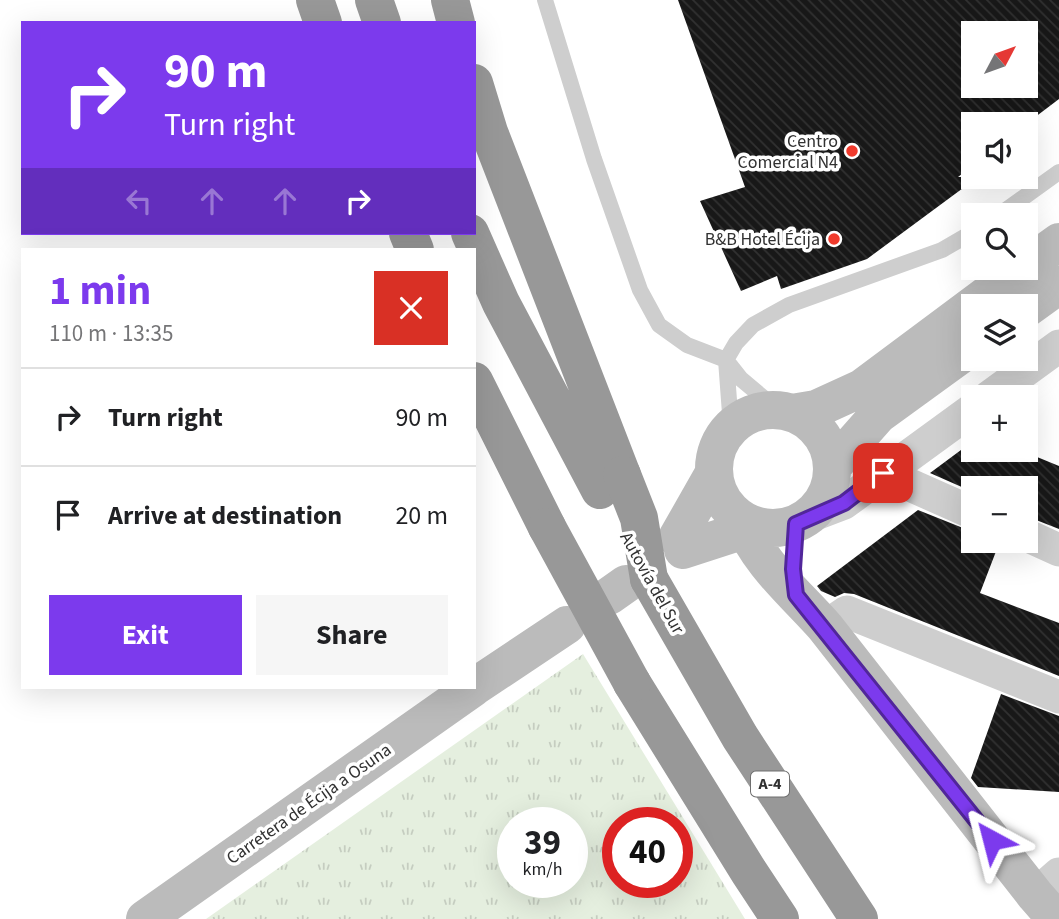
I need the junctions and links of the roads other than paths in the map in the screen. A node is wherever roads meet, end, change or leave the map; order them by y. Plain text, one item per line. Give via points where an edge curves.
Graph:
1 (315, 0) edge
2 (374, 0) edge
3 (450, 0) edge
4 (545, 0) edge
5 (322, 21) edge
6 (381, 21) edge
7 (455, 21) edge
8 (476, 90) edge
9 (1059, 172) edge
10 (1016, 203) edge
11 (471, 235) edge
12 (961, 239) edge
13 (1059, 242) edge
14 (1038, 257) edge
15 (1007, 280) edge
16 (1059, 285) edge
17 (1038, 300) edge
18 (1059, 346) edge
19 (961, 355) edge
20 (726, 360) junction
21 (476, 384) edge
22 (1005, 385) edge
23 (785, 411) junction
24 (961, 418) edge
25 (732, 427) junction
26 (843, 455) junction
27 (714, 473) junction
28 (883, 473) junction
29 (611, 483) junction
30 (961, 508) edge
31 (803, 520) junction
32 (747, 525) junction
33 (1038, 541) edge
34 (1059, 550) edge
35 (796, 595) junction
36 (567, 625) dead end
37 (825, 628) junction
38 (476, 686) edge
39 (471, 689) edge
40 (1059, 698) edge
41 (1050, 896) edge
42 (145, 919) edge
43 (780, 919) edge
44 (859, 919) edge

1 - 5 highway
2 - 6 highway
3 - 7 highway
4 - 20 lane via 639,290 659,325 687,345
8 - 29 highway
9 - 10 lane
11 - 29 highway, Autovía del Sur / A-4 via 501,303
12 - 20 lane via 789,305 753,325
13 - 14 street
15 - 23 street via 862,388 816,409
16 - 17 street
18 - 22 street
19 - 26 street via 878,415
20 - 23 lane via 741,379
20 - 25 lane
21 - 43 highway, bridge via 632,683
23 - 25 street via 761,411
23 - 26 street via 808,421 830,449
24 - 28 street
25 - 27 street via 721,441
26 - 28 street
26 - 31 street via 823,502
27 - 32 street via 727,507
27 - 32 street via 680,544
28 - 30 street
28 - 31 street via 844,503
29 - 44 highway, Autovía del Sur / A-4 via 628,586 686,644 740,737
31 - 32 street via 777,529
31 - 35 street via 793,569
32 - 35 street via 750,541 778,580
33 - 34 street
35 - 37 street
36 - 38 street, Carretera de Écija a Osuna
37 - 40 street via 847,612
37 - 41 street
39 - 42 street, Carretera de Écija a Osuna

